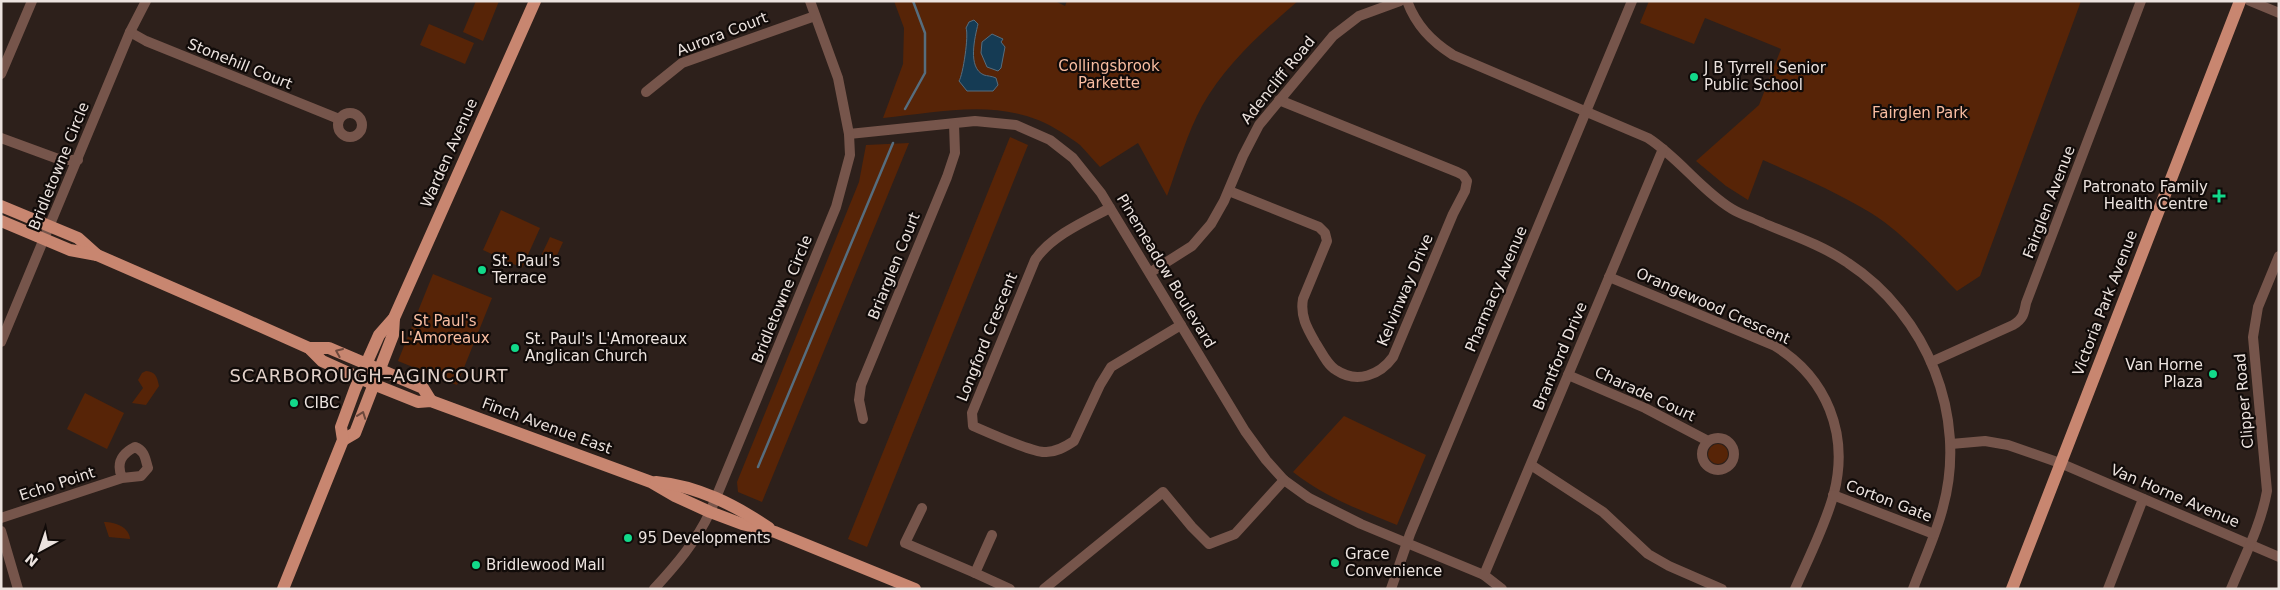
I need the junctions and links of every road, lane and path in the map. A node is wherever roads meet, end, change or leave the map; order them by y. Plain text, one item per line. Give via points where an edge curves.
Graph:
1 (32, 1) edge
2 (146, 1) edge
3 (535, 1) edge
4 (810, 1) edge
5 (1400, 1) edge
6 (1407, 1) edge
7 (1632, 1) edge
8 (2141, 1) edge
9 (2240, 1) edge
10 (2250, 1) edge
11 (2279, 13) edge
12 (815, 16) junction
13 (130, 32) junction
14 (1, 74) edge
15 (646, 92) dead end
16 (1279, 100) junction
17 (1586, 111) junction
18 (339, 119) dead end
19 (954, 124) junction
20 (849, 134) junction
21 (1, 138) edge
22 (1663, 148) junction
23 (78, 160) junction
24 (1229, 191) junction
25 (1, 206) edge
26 (1110, 208) junction
27 (1, 221) edge
28 (50, 226) junction
29 (44, 240) junction
30 (97, 255) junction
31 (2279, 256) edge
32 (2276, 269) edge
33 (1150, 272) junction
34 (1609, 277) junction
35 (1181, 325) junction
36 (1, 342) edge
37 (309, 348) junction
38 (1931, 362) junction
39 (373, 367) junction
40 (1568, 375) junction
41 (360, 379) junction
42 (373, 384) junction
43 (431, 401) junction
44 (863, 419) dead end
45 (343, 440) junction
46 (1708, 441) dead end
47 (1951, 444) junction
48 (2060, 464) junction
49 (1531, 465) junction
50 (122, 478) dead end
51 (1284, 480) junction
52 (651, 482) junction
53 (1834, 495) junction
54 (717, 498) junction
55 (2143, 499) junction
56 (922, 508) dead end
57 (710, 512) junction
58 (1, 518) edge
59 (1, 531) edge
60 (775, 532) junction
61 (1934, 534) junction
62 (992, 535) dead end
63 (1406, 543) junction
64 (2250, 544) junction
65 (2279, 557) edge
66 (975, 573) junction
67 (1484, 576) junction
68 (18, 589) edge
69 (283, 589) edge
70 (654, 589) edge
71 (915, 589) edge
72 (1010, 589) edge
73 (1044, 589) edge
74 (1391, 589) edge
75 (1502, 589) edge
76 (1722, 589) edge
77 (1796, 589) edge
78 (1913, 589) edge
79 (2012, 589) edge
80 (2108, 589) edge
81 (2231, 589) edge

1 - 14 street
2 - 13 street, Bridletowne Circle
3 - 39 main road, Warden Avenue via 394,318 392,335
4 - 12 street, Bridletowne Circle
5 - 16 street, Adencliff Road via 1359,16 1339,30
6 - 17 street via 1420,27 1452,55
7 - 17 street, Pharmacy Avenue
8 - 38 street, Fairglen Avenue via 2020,321
9 - 48 main road, Victoria Park Avenue
10 - 11 street
12 - 15 street, Aurora Court via 682,63
12 - 20 street, Bridletowne Circle via 838,78
13 - 18 street, Stonehill Court via 146,42
13 - 23 street, Bridletowne Circle
16 - 24 street, Adencliff Road via 1259,125
16 - 24 street, Kelvinway Drive via 1458,172 1468,181 1387,366 1375,374 1361,377 1335,370 1304,322 1303,299 1327,241 1325,233 1319,227
17 - 22 street via 1642,135
17 - 63 street, Pharmacy Avenue
19 - 20 street, Pinemeadow Boulevard
19 - 26 street, Pinemeadow Boulevard via 1001,122 1039,134 1074,158
19 - 44 street, Briarglen Court via 954,153 948,177 861,385 859,400
20 - 54 street, Bridletowne Circle via 850,154 836,207
21 - 23 street via 61,160
22 - 34 street, Brantford Drive
22 - 38 street via 1732,209 1817,245 1870,279 1904,315
23 - 28 street, Bridletowne Circle
24 - 33 street, Adencliff Road via 1211,224 1192,246
25 - 28 main road, Finch Avenue East
26 - 33 street, Pinemeadow Boulevard
26 - 35 street, Longford Crescent via 1058,238 1035,260 972,414 973,426 1043,453 1067,446 1074,441 1111,367
27 - 29 main road, Finch Avenue East
28 - 29 street, Bridletowne Circle
28 - 30 main road, Finch Avenue East via 78,238
29 - 30 main road, Finch Avenue East via 70,250
29 - 36 street, Bridletowne Circle
30 - 37 main road, Finch Avenue East
31 - 32 street, Clipper Road
32 - 64 street, Clipper Road via 2254,323 2253,353 2267,491
33 - 35 street, Pinemeadow Boulevard
34 - 40 street, Brantford Drive
34 - 53 street, Orangewood Crescent via 1775,346 1799,363 1817,383 1833,413 1839,445
35 - 51 street, Pinemeadow Boulevard via 1248,436
39 -> 37 main road, Finch Avenue East via 329,348
37 - 41 main road, Finch Avenue East via 322,361
38 - 47 street via 1939,379
39 - 41 main road, Warden Avenue
39 - 42 main road, Warden Avenue
39 - 43 main road, Finch Avenue East via 423,388
40 - 46 street, Charade Court via 1645,408
40 - 49 street, Brantford Drive
41 - 42 main road, Finch Avenue East
41 - 45 main road, Warden Avenue via 341,427
42 - 43 main road, Finch Avenue East via 418,402
45 -> 42 main road, Warden Avenue via 355,433
43 - 52 main road, Finch Avenue East
45 - 69 main road, Warden Avenue
47 - 48 street, Van Horne Avenue via 1985,441 2008,445
47 - 61 street via 1946,494
48 - 55 street, Van Horne Avenue
48 - 79 main road, Victoria Park Avenue
49 - 67 street, Brantford Drive
49 - 76 street via 1603,512 1648,554
50 - 58 street, Echo Point
51 - 63 street, Pinemeadow Boulevard via 1320,505
51 - 73 street via 1235,534 1209,544 1163,492
52 - 54 main road, Finch Avenue East via 673,484
52 - 57 main road, Finch Avenue East
53 - 61 street, Corton Gate
53 - 77 street, Orangewood Crescent
54 - 57 street, Bridletowne Circle
54 - 60 main road, Finch Avenue East via 746,512
55 - 64 street, Van Horne Avenue
55 - 80 street
56 - 66 street via 905,543
57 - 60 main road, Finch Avenue East
57 - 70 street, Bridletowne Circle via 679,562
59 - 68 street
60 - 71 main road, Finch Avenue East
61 - 78 street
62 - 66 street
63 - 67 street, Pinemeadow Boulevard
63 - 74 street, Pharmacy Avenue
64 - 65 street, Van Horne Avenue
64 - 81 street, Clipper Road
66 - 72 street
67 - 75 street, Pinemeadow Boulevard

